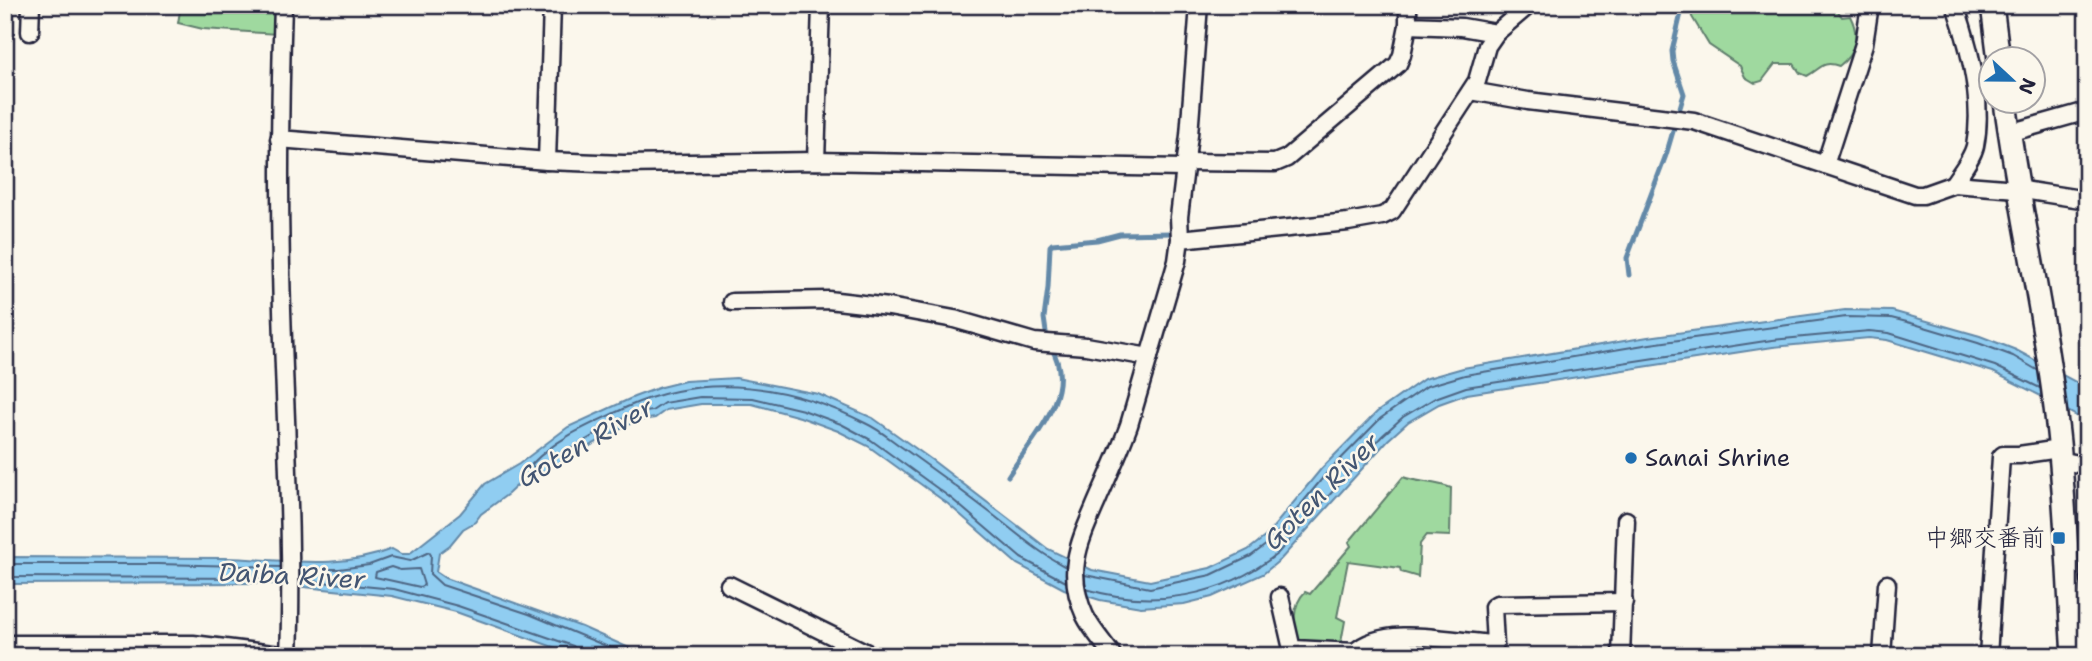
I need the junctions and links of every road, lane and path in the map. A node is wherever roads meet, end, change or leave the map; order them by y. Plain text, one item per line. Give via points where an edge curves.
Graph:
1 (31, 5) edge
2 (283, 5) edge
3 (552, 5) edge
4 (821, 5) edge
5 (1199, 5) edge
6 (1408, 5) edge
7 (1530, 5) edge
8 (1870, 5) edge
9 (1955, 5) edge
10 (1992, 5) edge
11 (1408, 25) junction
12 (30, 32) dead end
13 (1496, 33) junction
14 (1997, 46) edge
15 (1471, 91) junction
16 (2087, 111) edge
17 (2007, 116) edge
18 (2009, 133) junction
19 (279, 139) junction
20 (547, 161) junction
21 (816, 161) junction
22 (1184, 165) junction
23 (1825, 165) junction
24 (1953, 184) junction
25 (2017, 190) junction
26 (2087, 200) edge
27 (1180, 239) junction
28 (732, 302) dead end
29 (1149, 357) junction
30 (2059, 448) junction
31 (2087, 466) edge
32 (1626, 520) dead end
33 (1887, 584) dead end
34 (729, 585) dead end
35 (1280, 597) dead end
36 (1623, 602) junction
37 (5, 644) edge
38 (201, 645) junction
39 (289, 652) edge
40 (1354, 654) edge
41 (181, 656) edge
42 (873, 656) edge
43 (1113, 656) edge
44 (1621, 656) edge
45 (1882, 656) edge
46 (1988, 656) edge
47 (2073, 656) edge

1 - 12 street
2 - 19 street
3 - 20 street
4 - 21 street
5 - 22 street
6 - 11 street
7 - 13 street
8 - 23 street via 1864,44
9 - 24 street via 1974,82 1976,116 1973,151
10 - 14 main road
11 - 13 street
11 - 22 street via 1398,64 1287,158 1275,163
13 - 15 street
15 - 23 street via 1693,121
15 - 27 street via 1391,212 1348,222
16 - 18 street
17 - 18 main road
18 - 25 main road
19 - 20 street
19 - 39 street
20 - 21 street
21 - 22 street
22 - 27 street
23 - 24 street via 1915,195
24 - 25 street
25 - 26 street
25 - 30 main road via 2044,332
27 - 29 street
28 - 29 street via 828,300 889,307 954,319 1017,338
29 - 43 street via 1120,451 1079,539 1075,562 1075,580 1086,617
30 - 31 street
30 - 46 street via 2001,457
30 - 47 main road
32 - 36 street
33 - 45 street
34 - 42 street
35 - 40 street via 1294,649
36 - 40 street via 1497,604 1493,607 1495,644 1407,636 1361,646
36 - 44 street
37 - 38 street
38 - 39 street
38 - 41 street

